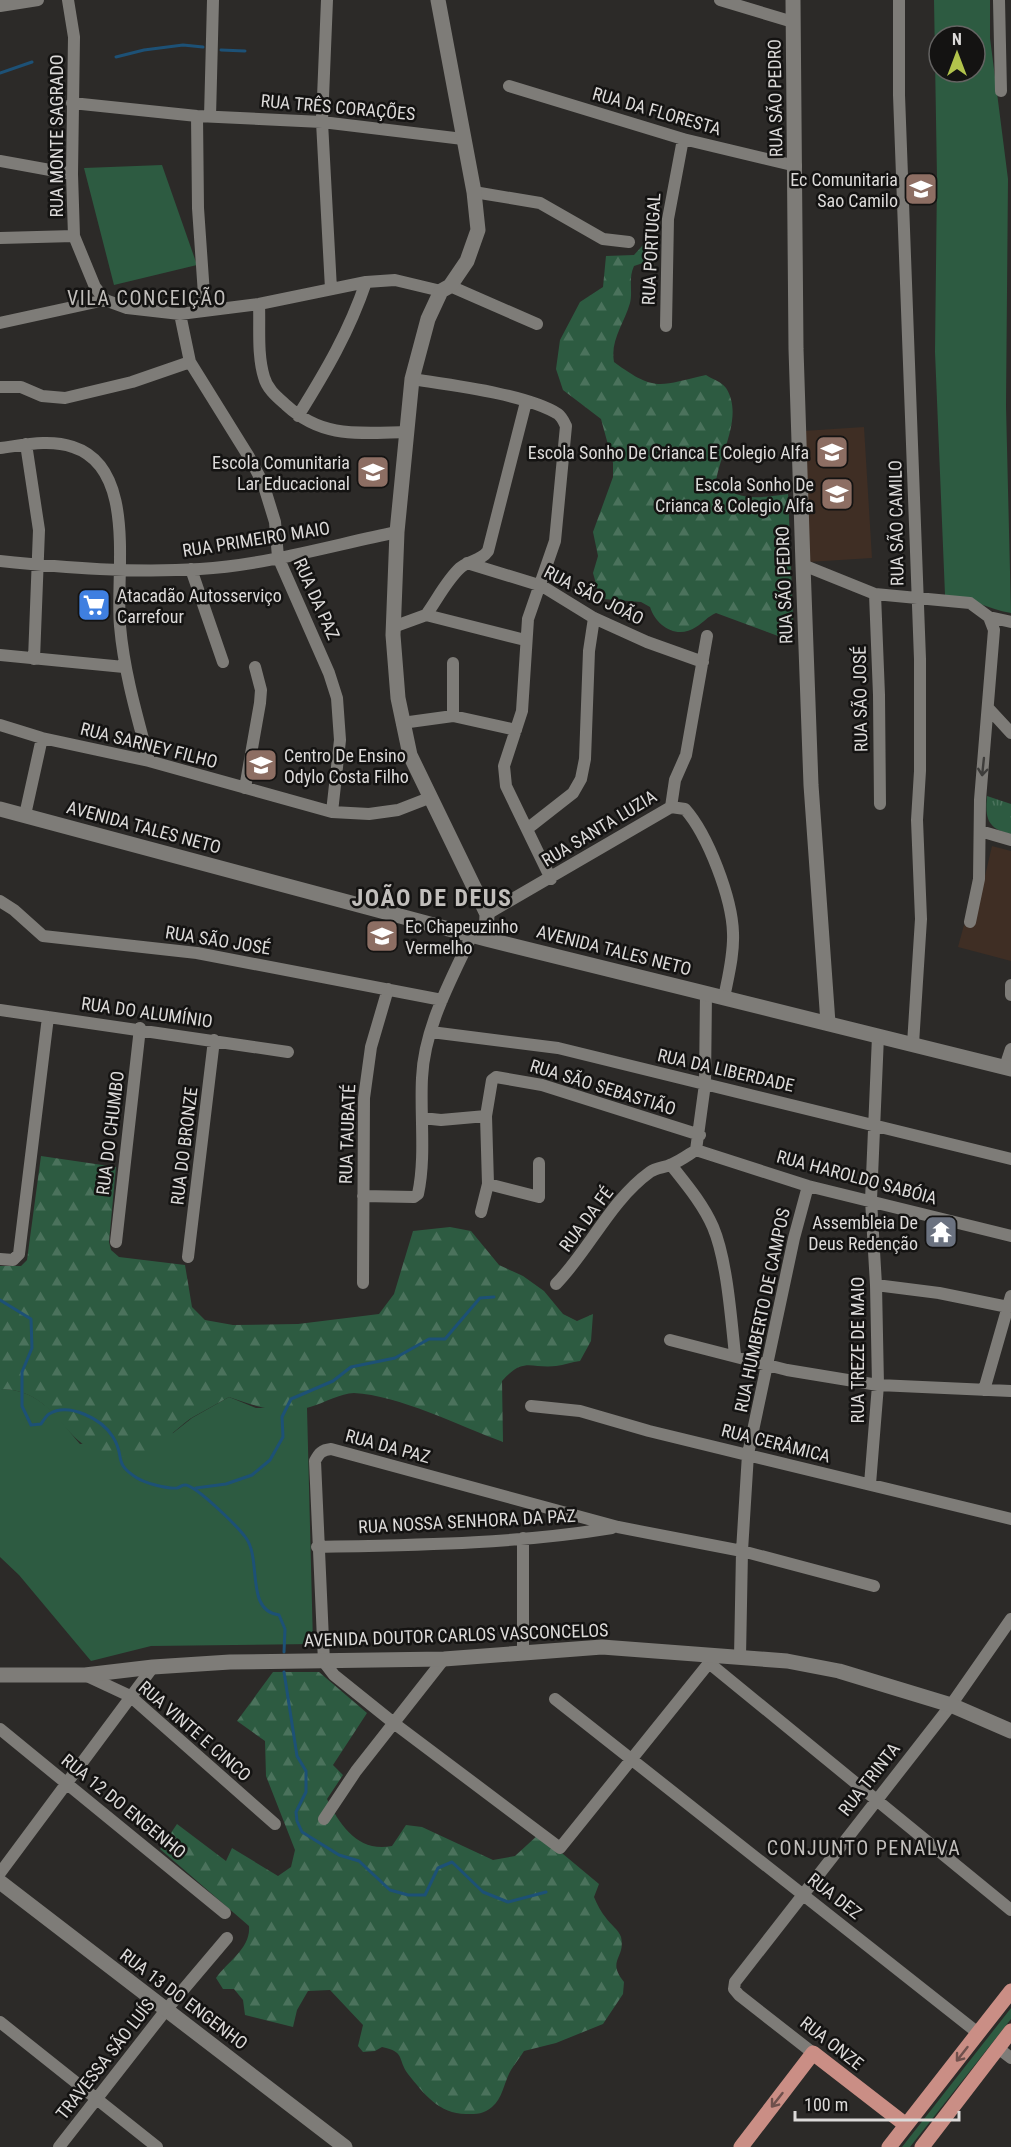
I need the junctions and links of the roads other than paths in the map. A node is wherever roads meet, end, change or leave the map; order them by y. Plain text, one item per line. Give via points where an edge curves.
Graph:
1 (38, 0) edge
2 (68, 0) edge
3 (213, 0) edge
4 (327, 0) edge
5 (438, 0) edge
6 (720, 0) edge
7 (793, 0) edge
8 (899, 0) edge
9 (999, 0) edge
10 (0, 6) edge
11 (793, 22) junction
12 (509, 86) dead end
13 (1001, 91) dead end
14 (72, 103) junction
15 (203, 117) junction
16 (322, 122) junction
17 (683, 138) junction
18 (463, 139) junction
19 (0, 161) edge
20 (796, 166) junction
21 (72, 174) junction
22 (474, 192) junction
23 (74, 236) junction
24 (0, 238) edge
25 (629, 242) dead end
26 (366, 282) junction
27 (445, 288) junction
28 (331, 289) junction
29 (105, 300) junction
30 (259, 304) junction
31 (205, 309) junction
32 (180, 314) junction
33 (0, 322) edge
34 (537, 324) dead end
35 (666, 326) dead end
36 (190, 362) junction
37 (412, 379) junction
38 (0, 387) edge
39 (526, 402) junction
40 (298, 416) junction
41 (407, 432) junction
42 (26, 444) junction
43 (0, 448) edge
44 (398, 532) junction
45 (278, 557) junction
46 (0, 561) edge
47 (467, 563) junction
48 (38, 565) junction
49 (803, 565) junction
50 (191, 569) junction
51 (119, 571) junction
52 (542, 586) junction
53 (875, 594) junction
54 (916, 600) junction
55 (426, 615) junction
56 (594, 618) junction
57 (989, 618) junction
58 (1011, 622) edge
59 (393, 627) junction
60 (707, 636) dead end
61 (525, 640) junction
62 (0, 654) edge
63 (34, 659) junction
64 (223, 662) dead end
65 (703, 662) junction
66 (453, 663) dead end
67 (124, 667) junction
68 (255, 667) dead end
69 (989, 709) junction
70 (453, 716) junction
71 (402, 723) junction
72 (0, 725) edge
73 (516, 730) junction
74 (987, 731) junction
75 (1011, 733) edge
76 (42, 738) junction
77 (148, 760) junction
78 (245, 788) junction
79 (429, 798) junction
80 (880, 804) dead end
81 (671, 807) junction
82 (0, 809) edge
83 (332, 812) junction
84 (25, 815) junction
85 (527, 829) junction
86 (980, 831) junction
87 (1011, 840) edge
88 (551, 879) junction
89 (0, 901) edge
90 (487, 914) junction
91 (970, 922) dead end
92 (479, 937) junction
93 (1011, 985) edge
94 (388, 988) junction
95 (706, 993) junction
96 (1011, 995) edge
97 (724, 998) junction
98 (442, 1000) junction
99 (0, 1010) edge
100 (48, 1017) junction
101 (828, 1023) junction
102 (140, 1028) junction
103 (430, 1032) junction
104 (878, 1036) junction
105 (214, 1040) junction
106 (913, 1044) junction
107 (1011, 1049) edge
108 (288, 1052) dead end
109 (1008, 1068) edge
110 (705, 1084) junction
111 (486, 1116) junction
112 (422, 1118) junction
113 (875, 1124) junction
114 (700, 1135) junction
115 (696, 1150) junction
116 (1011, 1159) edge
117 (539, 1163) dead end
118 (671, 1165) junction
119 (488, 1184) junction
120 (808, 1186) junction
121 (363, 1196) junction
122 (871, 1200) junction
123 (482, 1212) dead end
124 (1011, 1236) edge
125 (116, 1242) dead end
126 (189, 1257) dead end
127 (0, 1259) edge
128 (363, 1283) dead end
129 (556, 1284) dead end
130 (876, 1285) junction
131 (1009, 1301) edge
132 (670, 1340) dead end
133 (735, 1356) junction
134 (768, 1366) junction
135 (878, 1385) junction
136 (984, 1390) junction
137 (1011, 1391) edge
138 (531, 1406) dead end
139 (748, 1454) junction
140 (870, 1484) junction
141 (1011, 1519) edge
142 (618, 1527) junction
143 (523, 1538) junction
144 (317, 1546) junction
145 (742, 1551) junction
146 (874, 1586) dead end
147 (1011, 1619) edge
148 (523, 1653) junction
149 (740, 1657) junction
150 (444, 1659) junction
151 (709, 1659) junction
152 (324, 1662) junction
153 (153, 1667) junction
154 (0, 1675) edge
155 (85, 1675) junction
156 (130, 1696) junction
157 (555, 1699) dead end
158 (951, 1705) junction
159 (395, 1724) junction
160 (0, 1729) edge
161 (1011, 1731) edge
162 (632, 1760) junction
163 (68, 1782) junction
164 (876, 1800) junction
165 (324, 1819) dead end
166 (275, 1824) dead end
167 (0, 1873) edge
168 (0, 1882) edge
169 (802, 1894) junction
170 (1011, 1910) edge
171 (225, 1913) dead end
172 (227, 1938) dead end
173 (734, 1989) joint
174 (1011, 1991) edge
175 (166, 2010) junction
176 (0, 2022) edge
177 (1011, 2031) edge
178 (978, 2033) junction
179 (998, 2048) junction
180 (813, 2054) junction
181 (1011, 2058) edge
182 (96, 2099) junction
183 (906, 2125) junction
184 (338, 2145) edge
185 (928, 2145) edge
186 (59, 2147) edge
187 (157, 2147) edge
188 (741, 2147) edge
189 (889, 2147) edge

1 - 10 street
2 - 14 street, RUA MONTE SAGRADO via 74,37
3 - 15 street
4 - 16 street
5 - 18 street
6 - 11 street
7 - 11 street, RUA SÃO PEDRO
8 - 54 street, RUA SÃO CAMILO
9 - 13 street
11 - 20 street, RUA SÃO PEDRO
12 - 17 street, RUA DA FLORESTA
14 - 15 street, RUA TRÊS CORAÇÕES
14 - 21 street, RUA MONTE SAGRADO
15 - 16 street, RUA TRÊS CORAÇÕES
15 - 31 street via 198,208
16 - 18 street, RUA TRÊS CORAÇÕES
16 - 28 street
17 - 20 street, RUA DA FLORESTA
17 - 35 street, RUA PORTUGAL via 668,219
18 - 22 street
19 - 21 street
20 - 49 street, RUA SÃO PEDRO via 796,349
21 - 23 street, RUA MONTE SAGRADO
22 - 25 street via 540,203 603,239
22 - 27 street via 478,230 474,247
23 - 24 street
23 - 29 street, RUA MONTE SAGRADO via 95,287
26 - 27 street via 395,280
26 - 28 street
26 - 40 street via 336,357
27 - 34 street
27 - 37 street via 428,319
28 - 30 street
29 - 32 street via 127,308
29 - 33 street
30 - 31 street
30 - 40 street via 264,379
31 - 32 street
32 - 36 street, RUA DA PAZ
36 - 38 street via 132,382 65,398 42,396 21,387
36 - 45 street, RUA DA PAZ via 262,483 275,522
37 - 39 street
37 - 41 street
39 - 47 street via 488,551
39 - 52 street via 558,414 566,426 555,541
40 - 41 street via 324,429 348,433
41 - 44 street
42 - 43 street
42 - 48 street via 39,530
42 - 51 street via 71,446 84,451 101,469 115,494 121,541
44 - 45 street, RUA PRIMEIRO MAIO
44 - 59 street
45 - 50 street, RUA PRIMEIRO MAIO
45 - 83 street, RUA DA PAZ via 337,698 340,740
46 - 48 street, RUA PRIMEIRO MAIO
47 - 52 street, RUA SÃO JOÃO
47 - 55 street via 451,578
48 - 51 street, RUA PRIMEIRO MAIO
48 - 63 street
49 - 53 street
49 - 101 street, RUA SÃO PEDRO via 811,785
50 - 51 street, RUA PRIMEIRO MAIO
50 - 64 street
51 - 67 street
52 - 56 street, RUA SÃO JOÃO
52 - 61 street via 532,605
53 - 54 street
53 - 80 street, RUA SÃO JOSÉ
54 - 57 street via 970,603
54 - 106 street, RUA SÃO CAMILO via 920,659 917,820 921,919
55 - 59 street
55 - 61 street
56 - 65 street, RUA SÃO JOÃO
56 - 85 street via 581,779 573,793
57 - 58 street
57 - 69 street via 994,630
59 - 71 street
60 - 65 street, RUA SANTA LUZIA
61 - 73 street via 524,693
62 - 63 street
63 - 67 street
65 - 81 street, RUA SANTA LUZIA via 686,755 675,780
66 - 70 street
67 - 77 street
68 - 78 street via 260,703
69 - 74 street
69 - 75 street
70 - 71 street
70 - 73 street
71 - 79 street via 410,755
72 - 76 street, RUA SARNEY FILHO
73 - 85 street via 504,776
74 - 75 street
74 -> 86 street
76 - 77 street, RUA SARNEY FILHO
76 - 84 street
77 - 78 street, RUA SARNEY FILHO
78 - 83 street, RUA SARNEY FILHO
79 - 83 street, RUA SARNEY FILHO via 398,810 369,814
79 - 90 street
81 - 88 street, RUA SANTA LUZIA
81 - 97 street via 685,808 701,834 718,871 731,917 733,950
82 - 84 street, AVENIDA TALES NETO
84 - 92 street, AVENIDA TALES NETO
85 - 88 street
86 - 87 street
86 - 91 street via 979,879
88 - 90 street, RUA SANTA LUZIA
89 - 94 street, RUA SÃO JOSÉ via 43,936 197,953
90 - 92 street
92 - 95 street, AVENIDA TALES NETO
92 - 98 street
93 - 96 street
94 - 98 street, RUA SÃO JOSÉ
94 - 121 street, RUA TAUBATÉ via 367,1070
95 - 97 street, AVENIDA TALES NETO
95 - 110 street
97 - 101 street, AVENIDA TALES NETO
98 - 103 street
99 - 100 street, RUA DO ALUMÍNIO
100 - 102 street, RUA DO ALUMÍNIO
100 - 127 street via 19,1254 13,1260
101 - 104 street, AVENIDA TALES NETO
102 - 105 street, RUA DO ALUMÍNIO
102 - 125 street, RUA DO CHUMBO
103 - 110 street, RUA DA LIBERDADE via 558,1048
103 - 112 street via 422,1076
104 - 106 street, AVENIDA TALES NETO
104 - 113 street, RUA TREZE DE MAIO
105 - 108 street, RUA DO ALUMÍNIO
105 - 126 street, RUA DO BRONZE
106 - 109 street, AVENIDA TALES NETO
107 - 109 street
110 - 113 street, RUA DA LIBERDADE
110 - 114 street
111 - 112 street
111 - 114 street, RUA SÃO SEBASTIÃO via 492,1080 496,1077 542,1085
111 - 119 street
112 - 121 street via 419,1190 414,1197
113 - 116 street, RUA DA LIBERDADE
113 - 122 street, RUA TREZE DE MAIO
114 - 115 street
115 - 118 street, RUA DA FÉ
115 - 120 street, RUA HAROLDO SABÓIA
117 - 119 street via 541,1195 535,1197
118 - 129 street, RUA DA FÉ via 652,1171 617,1203
118 - 133 street via 714,1228
119 - 123 street
120 - 122 street, RUA HAROLDO SABÓIA
120 - 134 street, RUA HUMBERTO DE CAMPOS
121 - 128 street, RUA TAUBATÉ
122 - 124 street, RUA HAROLDO SABÓIA
122 - 130 street, RUA TREZE DE MAIO
130 - 131 street
130 - 135 street, RUA TREZE DE MAIO
131 - 136 street
132 - 133 street
133 - 134 street
134 - 135 street
134 - 139 street, RUA HUMBERTO DE CAMPOS
135 - 136 street
135 - 140 street, RUA TREZE DE MAIO
136 - 137 street
138 - 139 street, RUA CERÂMICA via 580,1411
139 - 140 street, RUA CERÂMICA
139 - 145 street, RUA HUMBERTO DE CAMPOS
140 - 141 street, RUA CERÂMICA
142 - 143 street, RUA NOSSA SENHORA DA PAZ
142 - 144 street, RUA DA PAZ via 331,1449 323,1450 315,1461
142 - 145 street, RUA DA PAZ
143 - 144 street, RUA NOSSA SENHORA DA PAZ
143 - 148 street
144 - 152 street, RUA DA PAZ
145 - 146 street, RUA DA PAZ
145 - 149 street, RUA HUMBERTO DE CAMPOS
147 - 158 street, RUA TRINTA
148 - 150 street, AVENIDA DOUTOR CARLOS VASCONCELOS
148 - 151 street, AVENIDA DOUTOR CARLOS VASCONCELOS via 602,1647
149 - 151 street, AVENIDA DOUTOR CARLOS VASCONCELOS
149 - 158 street, AVENIDA DOUTOR CARLOS VASCONCELOS via 839,1671
150 - 152 street, AVENIDA DOUTOR CARLOS VASCONCELOS
150 - 159 street
151 - 162 street
151 - 164 street
152 - 153 street, AVENIDA DOUTOR CARLOS VASCONCELOS
152 - 159 street via 334,1675
153 - 155 street, AVENIDA DOUTOR CARLOS VASCONCELOS
153 - 156 street
154 - 155 street, AVENIDA DOUTOR CARLOS VASCONCELOS
155 - 156 street, RUA VINTE E CINCO
156 - 163 street
156 - 166 street, RUA VINTE E CINCO
157 - 162 street, RUA DEZ
158 - 161 street, AVENIDA DOUTOR CARLOS VASCONCELOS
158 - 164 street, RUA TRINTA
159 - 162 street via 560,1848
159 - 165 street via 356,1771
160 - 163 street, RUA 12 DO ENGENHO
162 - 169 street, RUA DEZ
163 - 167 street
163 - 171 street, RUA 12 DO ENGENHO
164 - 169 street, RUA TRINTA
164 - 170 street
168 - 175 street, RUA 13 DO ENGENHO
169 - 173 street, RUA TRINTA via 735,1982
169 - 178 street, RUA DEZ
172 - 175 street, TRAVESSA SÃO LUÍS
173 - 180 street, RUA ONZE
174 - 178 main road
175 - 182 street, TRAVESSA SÃO LUÍS
175 - 184 street, RUA 13 DO ENGENHO
176 - 182 street
177 - 179 main road
178 -> 183 main road
179 - 181 street
179 - 185 main road
180 - 183 main road, RUA ONZE
180 -> 188 main road
182 - 186 street, TRAVESSA SÃO LUÍS
182 - 187 street
183 - 189 main road

